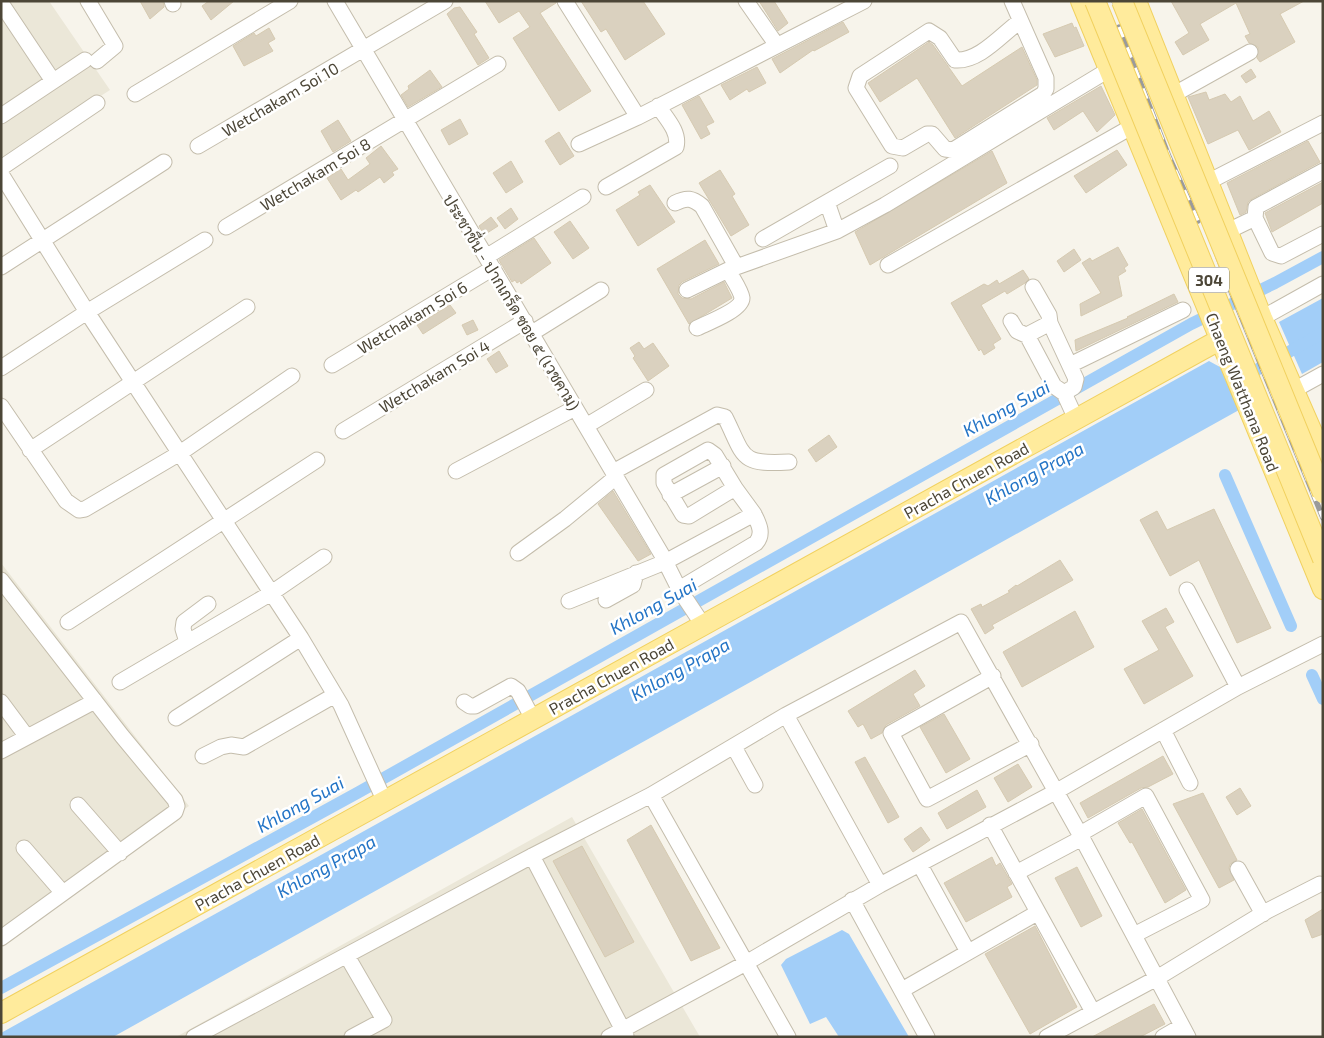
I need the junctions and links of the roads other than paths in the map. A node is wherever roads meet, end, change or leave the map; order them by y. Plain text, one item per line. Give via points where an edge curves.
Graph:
1 (88, 1) edge
2 (290, 1) edge
3 (335, 1) edge
4 (445, 1) edge
5 (565, 1) edge
6 (746, 1) edge
7 (864, 1) edge
8 (1012, 1) edge
9 (1081, 1) edge
10 (1095, 1) edge
11 (1122, 1) edge
12 (1, 3) edge
13 (1138, 7) edge
14 (1020, 21) junction
15 (1093, 29) junction
16 (776, 44) junction
17 (362, 50) junction
18 (1250, 52) dead end
19 (1159, 57) junction
20 (498, 64) dead end
21 (1111, 73) junction
22 (53, 81) junction
23 (135, 94) dead end
24 (1174, 95) junction
25 (97, 103) dead end
26 (658, 106) junction
27 (1, 116) edge
28 (638, 117) junction
29 (403, 120) junction
30 (1323, 123) edge
31 (1133, 126) junction
32 (579, 144) dead end
33 (198, 146) dead end
34 (164, 162) dead end
35 (890, 166) dead end
36 (1, 168) edge
37 (1323, 171) edge
38 (1, 174) edge
39 (1205, 175) junction
40 (1158, 185) junction
41 (606, 187) dead end
42 (583, 198) dead end
43 (827, 202) junction
44 (675, 203) dead end
45 (1255, 218) junction
46 (226, 227) dead end
47 (837, 231) junction
48 (1228, 231) junction
49 (1323, 234) edge
50 (763, 239) dead end
51 (206, 240) dead end
52 (43, 241) junction
53 (490, 262) junction
54 (888, 265) dead end
55 (1, 267) edge
56 (732, 268) junction
57 (1323, 284) edge
58 (1033, 287) dead end
59 (601, 290) dead end
60 (687, 290) dead end
61 (1256, 300) junction
62 (247, 307) dead end
63 (1183, 310) dead end
64 (87, 312) junction
65 (1010, 321) dead end
66 (1050, 323) junction
67 (1215, 323) junction
68 (529, 327) junction
69 (697, 328) dead end
70 (1028, 336) junction
71 (332, 365) dead end
72 (1070, 365) junction
73 (1, 368) edge
74 (1323, 374) edge
75 (292, 376) dead end
76 (133, 382) junction
77 (646, 390) dead end
78 (1294, 390) junction
79 (1064, 393) junction
80 (1, 406) edge
81 (575, 408) junction
82 (1074, 413) junction
83 (6, 422) edge
84 (586, 426) junction
85 (343, 431) dead end
86 (30, 450) junction
87 (180, 453) junction
88 (1323, 457) edge
89 (317, 460) dead end
90 (789, 462) dead end
91 (723, 466) junction
92 (456, 471) dead end
93 (615, 474) junction
94 (735, 488) junction
95 (1323, 493) edge
96 (670, 495) junction
97 (754, 514) junction
98 (225, 521) junction
99 (1303, 539) junction
100 (518, 553) dead end
101 (1323, 554) edge
102 (324, 557) dead end
103 (1323, 559) edge
104 (665, 562) junction
105 (636, 574) junction
106 (1, 580) edge
107 (1323, 588) edge
108 (679, 589) junction
109 (1188, 590) dead end
110 (272, 592) junction
111 (606, 600) dead end
112 (569, 601) dead end
113 (208, 604) dead end
114 (68, 622) dead end
115 (701, 622) junction
116 (301, 638) junction
117 (187, 642) junction
118 (1323, 644) edge
119 (993, 676) junction
120 (120, 682) dead end
121 (1238, 687) junction
122 (335, 695) junction
123 (95, 701) junction
124 (1, 702) edge
125 (464, 702) dead end
126 (531, 714) junction
127 (786, 714) junction
128 (176, 718) dead end
129 (1163, 730) junction
130 (27, 737) junction
131 (1031, 744) junction
132 (734, 747) junction
133 (1, 751) edge
134 (203, 756) dead end
135 (1190, 783) dead end
136 (756, 785) dead end
137 (1057, 791) junction
138 (651, 795) junction
139 (383, 798) junction
140 (78, 805) dead end
141 (990, 825) junction
142 (1081, 836) junction
143 (24, 848) dead end
144 (120, 852) junction
145 (532, 856) junction
146 (920, 865) junction
147 (1238, 869) dead end
148 (1016, 873) junction
149 (1320, 884) dead end
150 (880, 885) junction
151 (63, 894) junction
152 (852, 900) junction
153 (1037, 913) junction
154 (1263, 914) junction
155 (1134, 935) junction
156 (1, 938) edge
157 (968, 952) junction
158 (347, 956) junction
159 (746, 963) junction
160 (1157, 978) junction
161 (902, 990) junction
162 (1, 1012) edge
163 (1093, 1012) junction
164 (377, 1031) edge
165 (1185, 1031) edge
166 (209, 1033) edge
167 (619, 1034) edge
168 (194, 1037) edge
169 (352, 1037) edge
170 (788, 1037) edge
171 (927, 1037) edge
172 (1047, 1037) edge
173 (1163, 1037) edge

1 - 22 street via 115,46
2 - 23 street
3 - 17 street, ประชาชื่น - ปากเกร็ด ซอย ๕ (เวชคาม)
4 - 17 street, Wetchakam Soi 10
5 - 28 street
6 - 16 street
7 - 16 street
8 - 14 street
9 - 15 main road, Chaeng Watthana Road / 304
10 - 103 main road, Chaeng Watthana Road / 304, bridge
11 - 95 main road, 304, bridge
12 - 22 street
13 - 15 main road via 1139,26 1131,36 1117,41 1107,40
13 - 19 main road, 304
14 - 14 street via 1046,78 1043,94 954,150 945,149 932,134 903,148 892,146 856,88 860,76 929,31 940,38 955,60 964,61 974,57
15 - 21 main road, Chaeng Watthana Road / 304
16 - 26 street
17 - 29 street, ประชาชื่น - ปากเกร็ด ซอย ๕ (เวชคาม)
17 - 33 street, Wetchakam Soi 10
18 - 24 street
19 - 21 main road via 1147,47 1134,44 1121,49
19 - 24 main road, 304
20 - 29 street, Wetchakam Soi 8
21 - 31 main road, Chaeng Watthana Road / 304
21 - 47 street
22 - 27 street
24 - 39 main road, 304
25 - 36 street
26 - 28 street
26 - 41 street via 675,132 676,147
28 - 32 street
29 - 46 street, Wetchakam Soi 8
29 - 53 street, ประชาชื่น - ปากเกร็ด ซอย ๕ (เวชคาม)
30 - 39 street
31 - 40 main road, Chaeng Watthana Road / 304
31 - 54 street
34 - 52 street
35 - 43 street
37 - 45 street via 1256,207
38 - 52 street
39 - 40 main road
39 - 48 main road, 304
40 - 67 main road, Chaeng Watthana Road / 304
42 - 53 street, Wetchakam Soi 6
43 - 47 street
43 - 50 street
44 - 56 street via 684,198 693,199 702,206
45 - 48 street
45 - 49 street via 1276,256
47 - 56 street
48 - 61 main road, 304
51 - 64 street
52 - 55 street
52 - 64 street
53 - 68 street, ประชาชื่น - ปากเกร็ด ซอย ๕ (เวชคาม)
53 - 71 street, Wetchakam Soi 6
56 - 60 street
56 - 69 street via 741,303 732,311
57 - 61 street
58 - 66 street via 1049,315
59 - 68 street, Wetchakam Soi 4
61 - 78 main road, 304
62 - 76 street
63 - 72 street
64 - 73 street
64 - 76 street
65 - 70 street via 1017,331
66 - 70 street
66 - 72 street
67 - 82 main road, Pracha Chuen Road
67 - 99 main road, Chaeng Watthana Road / 304
68 - 81 street, ประชาชื่น - ปากเกร็ด ซอย ๕ (เวชคาม)
68 - 85 street, Wetchakam Soi 4
70 - 79 street via 1054,386
72 - 79 street via 1077,382
74 - 78 street
75 - 87 street
76 - 86 street
76 - 87 street
77 - 84 street
78 - 88 main road, 304
79 - 82 street
80 - 83 street
81 - 84 street, ประชาชื่น - ปากเกร็ด ซอย ๕ (เวชคาม)
81 - 92 street
82 - 115 main road, Pracha Chuen Road
83 - 86 street
84 - 93 street, ประชาชื่น - ปากเกร็ด ซอย ๕ (เวชคาม)
86 - 87 street via 66,501 79,510
87 - 98 street
89 - 98 street
90 - 93 street via 763,464 751,460 741,453 725,417 717,415
91 - 94 street
91 - 96 street
91 - 96 street via 712,451 702,452 664,475
93 - 100 street via 565,519
93 - 104 street, ประชาชื่น - ปากเกร็ด ซอย ๕ (เวชคาม)
94 - 96 street via 689,516 680,512
94 - 97 street
97 - 104 street
97 - 108 street via 761,533 756,543
98 - 110 street
98 - 114 street
99 - 101 main road via 1318,554
99 - 107 main road, Chaeng Watthana Road / 304
102 - 110 street
104 - 105 street
104 - 108 street, ประชาชื่น - ปากเกร็ด ซอย ๕ (เวชคาม)
105 - 111 street via 633,585
105 - 112 street
106 - 123 street
108 - 115 street, ประชาชื่น - ปากเกร็ด ซอย ๕ (เวชคาม)
109 - 121 street
110 - 116 street
110 - 117 street
113 - 117 street via 184,622
115 - 126 main road, Pracha Chuen Road
116 - 122 street
116 - 128 street
117 - 120 street
118 - 121 street
119 - 127 street via 961,622
119 - 131 street
119 - 131 street via 891,733 927,799
121 - 129 street
122 - 134 street via 244,747 221,747
122 - 139 street
123 - 130 street
123 - 144 street via 177,806 175,812
124 - 130 street
125 - 126 street via 476,706 508,686 518,691
126 - 139 main road, Pracha Chuen Road
127 - 132 street
127 - 150 street
129 - 135 street
129 - 137 street
130 - 133 street
131 - 137 street
132 - 136 street
132 - 138 street
137 - 141 street
137 - 142 street
138 - 145 street
138 - 159 street
139 - 162 main road, Pracha Chuen Road
140 - 144 street
141 - 146 street
141 - 148 street
142 - 148 street
142 - 155 street
142 - 155 street via 1146,796 1202,900
143 - 151 street
144 - 151 street
145 - 158 street
145 - 167 street
146 - 150 street
146 - 157 street
147 - 154 street
148 - 153 street
149 - 154 street
150 - 152 street
151 - 156 street
152 - 159 street
152 - 161 street
153 - 157 street
153 - 163 street
154 - 160 street
155 - 160 street
157 - 161 street
158 - 164 street via 384,1020
158 - 166 street
159 - 167 street
159 - 170 street
160 - 163 street
160 - 165 street
161 - 171 street
163 - 172 street
164 - 169 street
165 - 173 street
166 - 168 street

